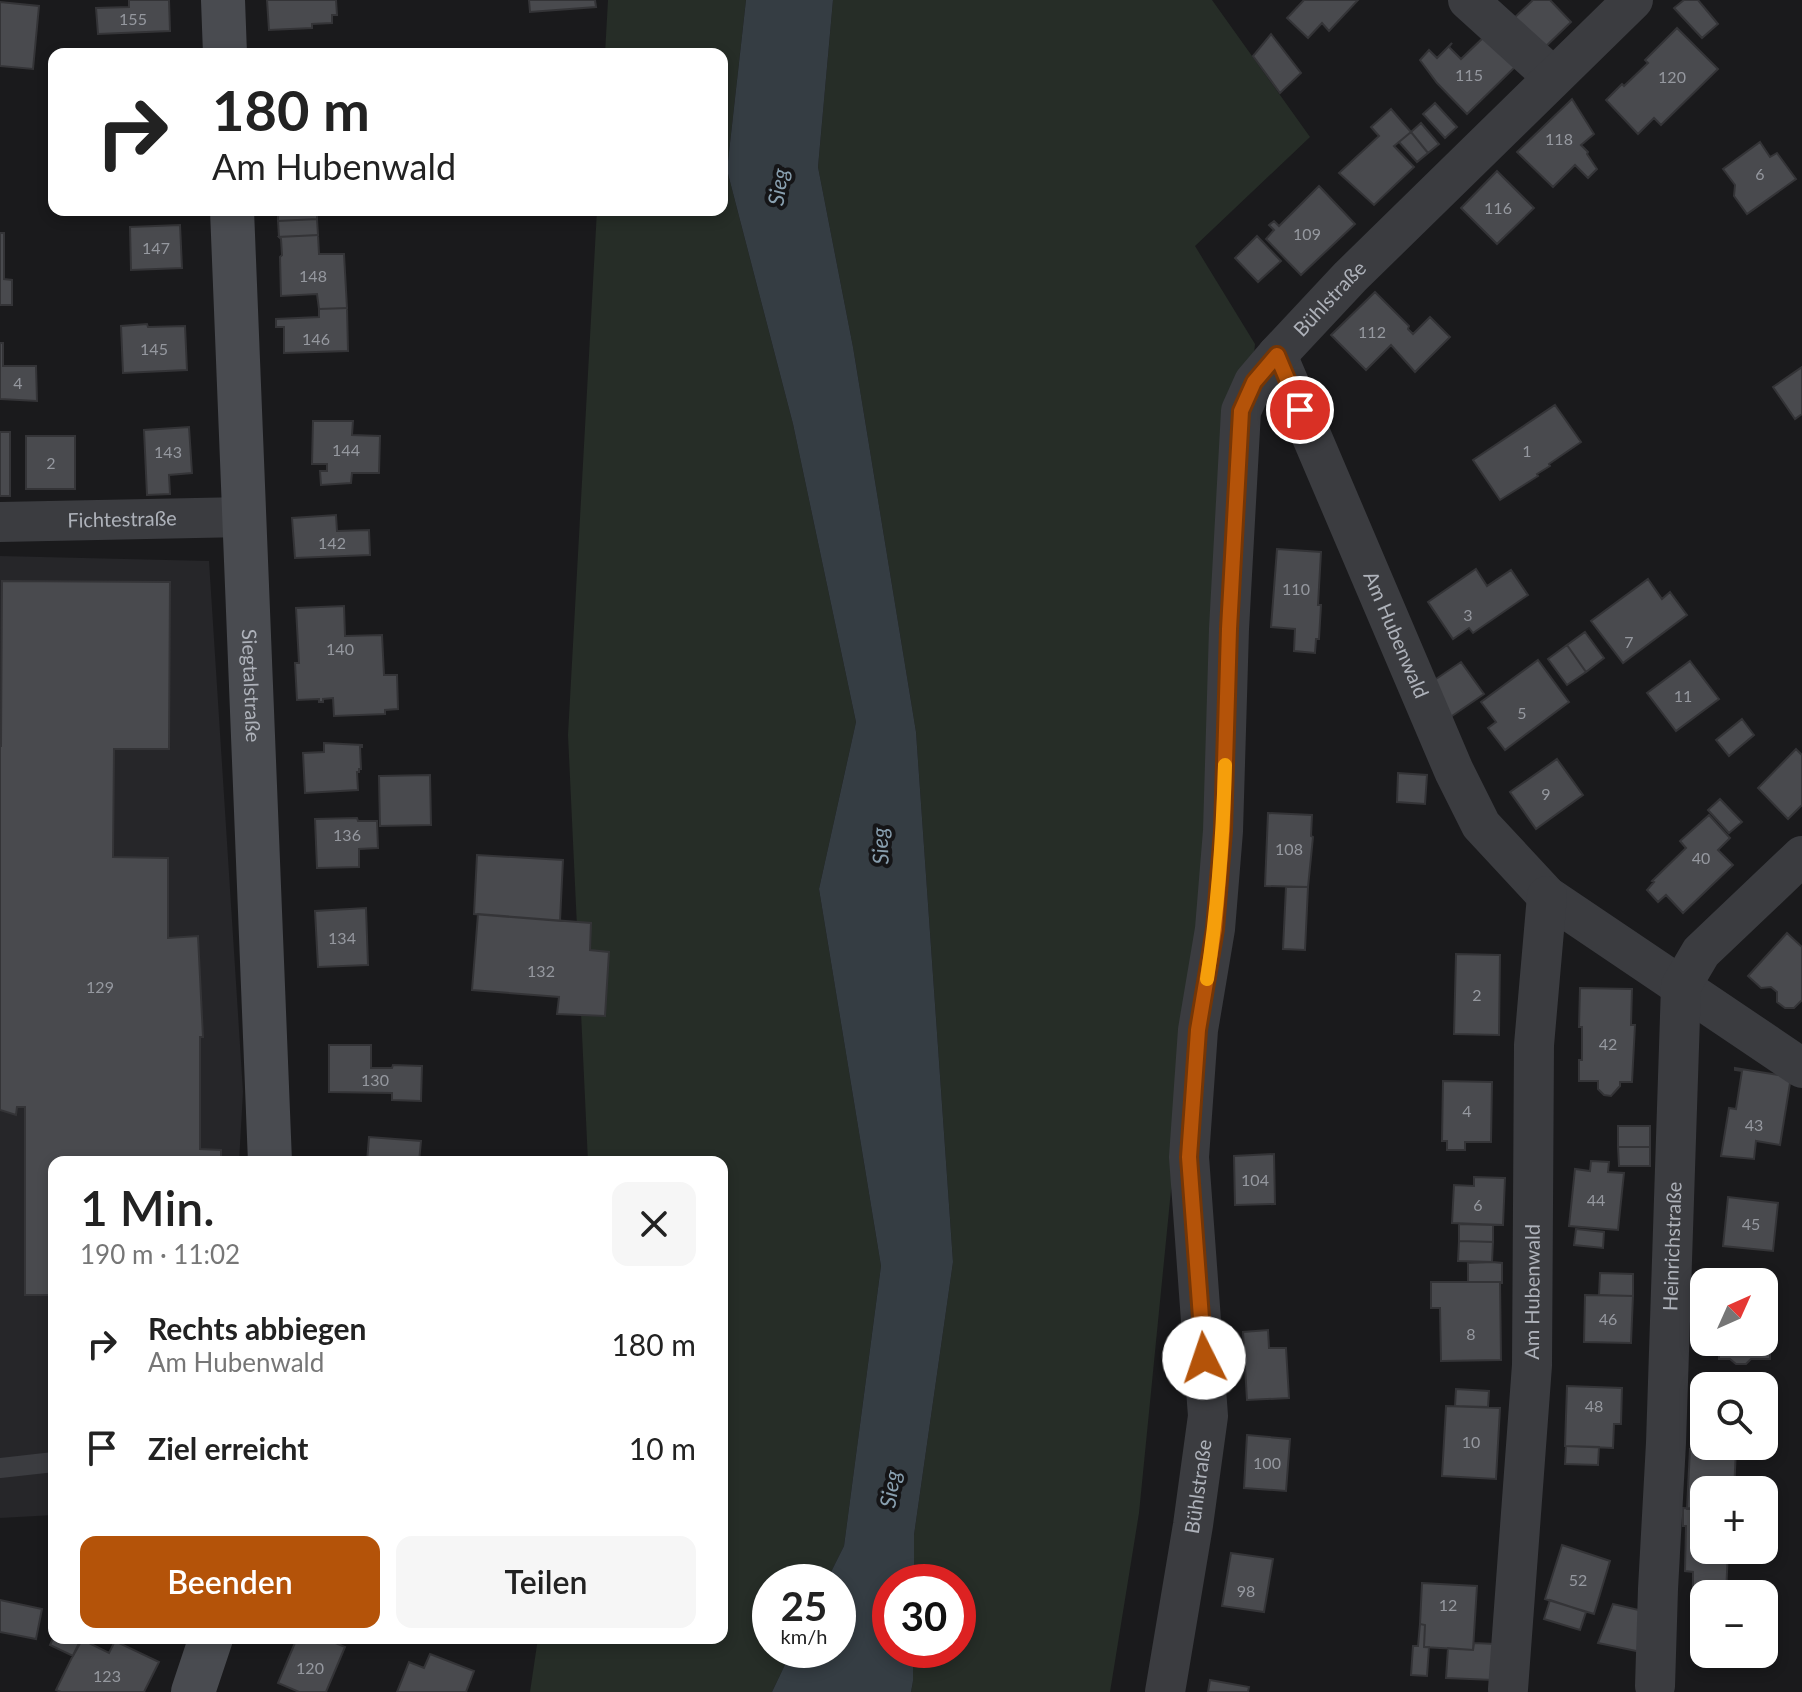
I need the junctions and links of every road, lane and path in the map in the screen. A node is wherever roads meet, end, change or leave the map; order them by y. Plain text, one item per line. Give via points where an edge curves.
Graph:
1 (223, 0) edge
2 (1468, 0) edge
3 (1633, 0) edge
4 (225, 48) edge
5 (1553, 77) junction
6 (232, 216) edge
7 (1277, 355) junction
8 (245, 517) junction
9 (0, 522) edge
10 (1802, 856) edge
11 (1547, 896) junction
12 (1681, 986) junction
13 (1802, 1068) edge
14 (270, 1156) edge
15 (48, 1463) edge
16 (0, 1468) edge
17 (209, 1644) edge
18 (1655, 1686) dead end
19 (1508, 1689) dead end
20 (193, 1692) edge
21 (1165, 1692) edge

1 - 4 main road
2 - 5 street
3 - 5 street, Bühlstraße
5 - 7 street, Bühlstraße
6 - 8 main road, Siegtalstraße
7 - 11 street, Am Hubenwald via 1454,771 1481,825
7 - 21 street, Bühlstraße via 1254,382 1241,411 1223,831 1215,929 1198,1030 1189,1157 1208,1416
8 - 9 street, Fichtestraße
8 - 14 main road, Siegtalstraße
10 - 12 street, Heinrichstraße via 1701,952
11 - 12 street, Am Hubenwald
11 - 19 street, Am Hubenwald via 1534,1045 1532,1365
12 - 13 street, Am Hubenwald
12 - 18 street, Heinrichstraße
15 - 16 lane
17 - 20 main road

